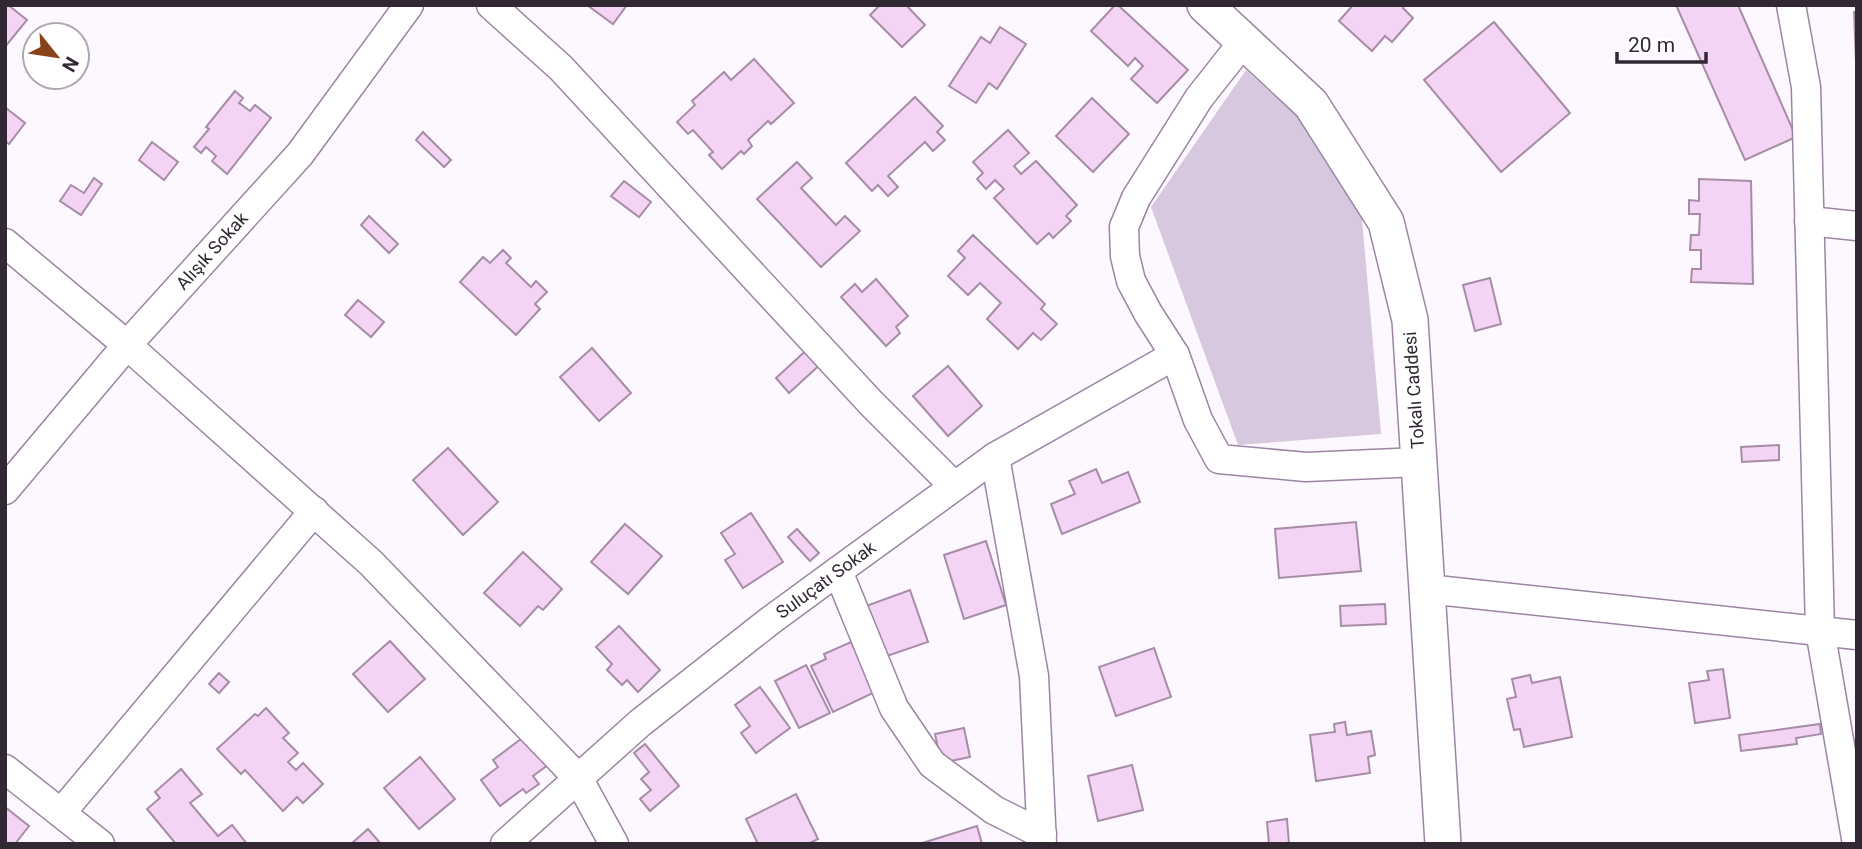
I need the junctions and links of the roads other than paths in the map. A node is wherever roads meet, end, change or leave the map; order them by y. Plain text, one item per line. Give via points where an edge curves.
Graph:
1 (410, 5) edge
2 (491, 5) edge
3 (1205, 5) edge
4 (1791, 5) edge
5 (1244, 41) junction
6 (1809, 221) junction
7 (1857, 226) edge
8 (5, 243) edge
9 (127, 345) junction
10 (1175, 355) junction
11 (995, 457) junction
12 (1419, 462) junction
13 (954, 486) junction
14 (5, 490) edge
15 (314, 511) junction
16 (838, 571) junction
17 (1427, 589) junction
18 (1820, 630) junction
19 (1857, 635) edge
20 (5, 769) edge
21 (578, 778) junction
22 (61, 813) junction
23 (1042, 839) edge
24 (100, 844) edge
25 (505, 844) edge
26 (614, 844) edge
27 (1443, 844) edge
28 (1857, 844) edge

1 - 9 street, Alışık Sokak via 300,154
2 - 13 street via 561,68 871,403
3 - 5 street, Tokalı Caddesi
4 - 6 street via 1806,87
5 - 10 street via 1199,98 1136,198 1124,227 1131,281
5 - 12 street, Tokalı Caddesi via 1311,104 1386,222 1410,320
6 - 7 street
6 - 18 street
8 - 9 street
9 - 14 street, Alışık Sokak
9 - 15 street
10 - 11 street, Suluçatı Sokak
10 - 12 street via 1198,420 1219,459 1306,467
11 - 13 street, Suluçatı Sokak
11 - 23 street via 1034,676
12 - 17 street, Tokalı Caddesi
13 - 16 street, Suluçatı Sokak
15 - 21 street via 371,563
15 - 22 street
16 - 21 street, Suluçatı Sokak via 639,723
16 - 23 street via 894,708 932,764
17 - 18 street
17 - 27 street, Tokalı Caddesi
18 - 19 street
18 - 28 street
20 - 22 street
21 - 25 street, Suluçatı Sokak
21 - 26 street
22 - 24 street

